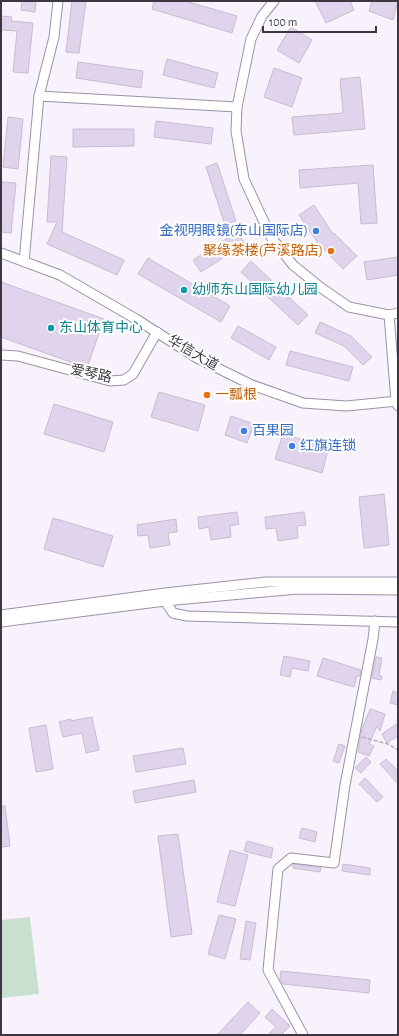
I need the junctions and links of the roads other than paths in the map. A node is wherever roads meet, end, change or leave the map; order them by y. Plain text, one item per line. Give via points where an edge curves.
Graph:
1 (58, 1) edge
2 (274, 1) edge
3 (39, 96) junction
4 (237, 107) junction
5 (1, 253) edge
6 (24, 262) junction
7 (394, 314) edge
8 (157, 332) junction
9 (1, 355) edge
10 (398, 403) edge
11 (398, 582) edge
12 (398, 590) edge
13 (165, 601) junction
14 (1, 615) edge
15 (375, 621) junction
16 (1, 622) edge
17 (398, 622) edge
18 (303, 1035) edge

1 - 3 street via 54,37
2 - 4 street via 262,16 251,39
3 - 4 street
3 - 6 street
4 - 7 street via 236,131 244,179 271,237 293,265 349,308
5 - 6 street, 华信大道
6 - 8 street, 华信大道 via 60,276
7 - 10 street
8 - 9 street, 爱琴路 via 133,374 124,380 110,381 18,356
8 - 10 street, 华信大道 via 197,358 252,385 303,403 346,406
11 - 14 street via 266,582 165,592
12 - 13 street via 298,589
13 - 15 street via 173,613 186,616
13 - 16 street
15 - 17 street
15 - 18 street via 345,785 334,863 291,858 278,869 268,970

